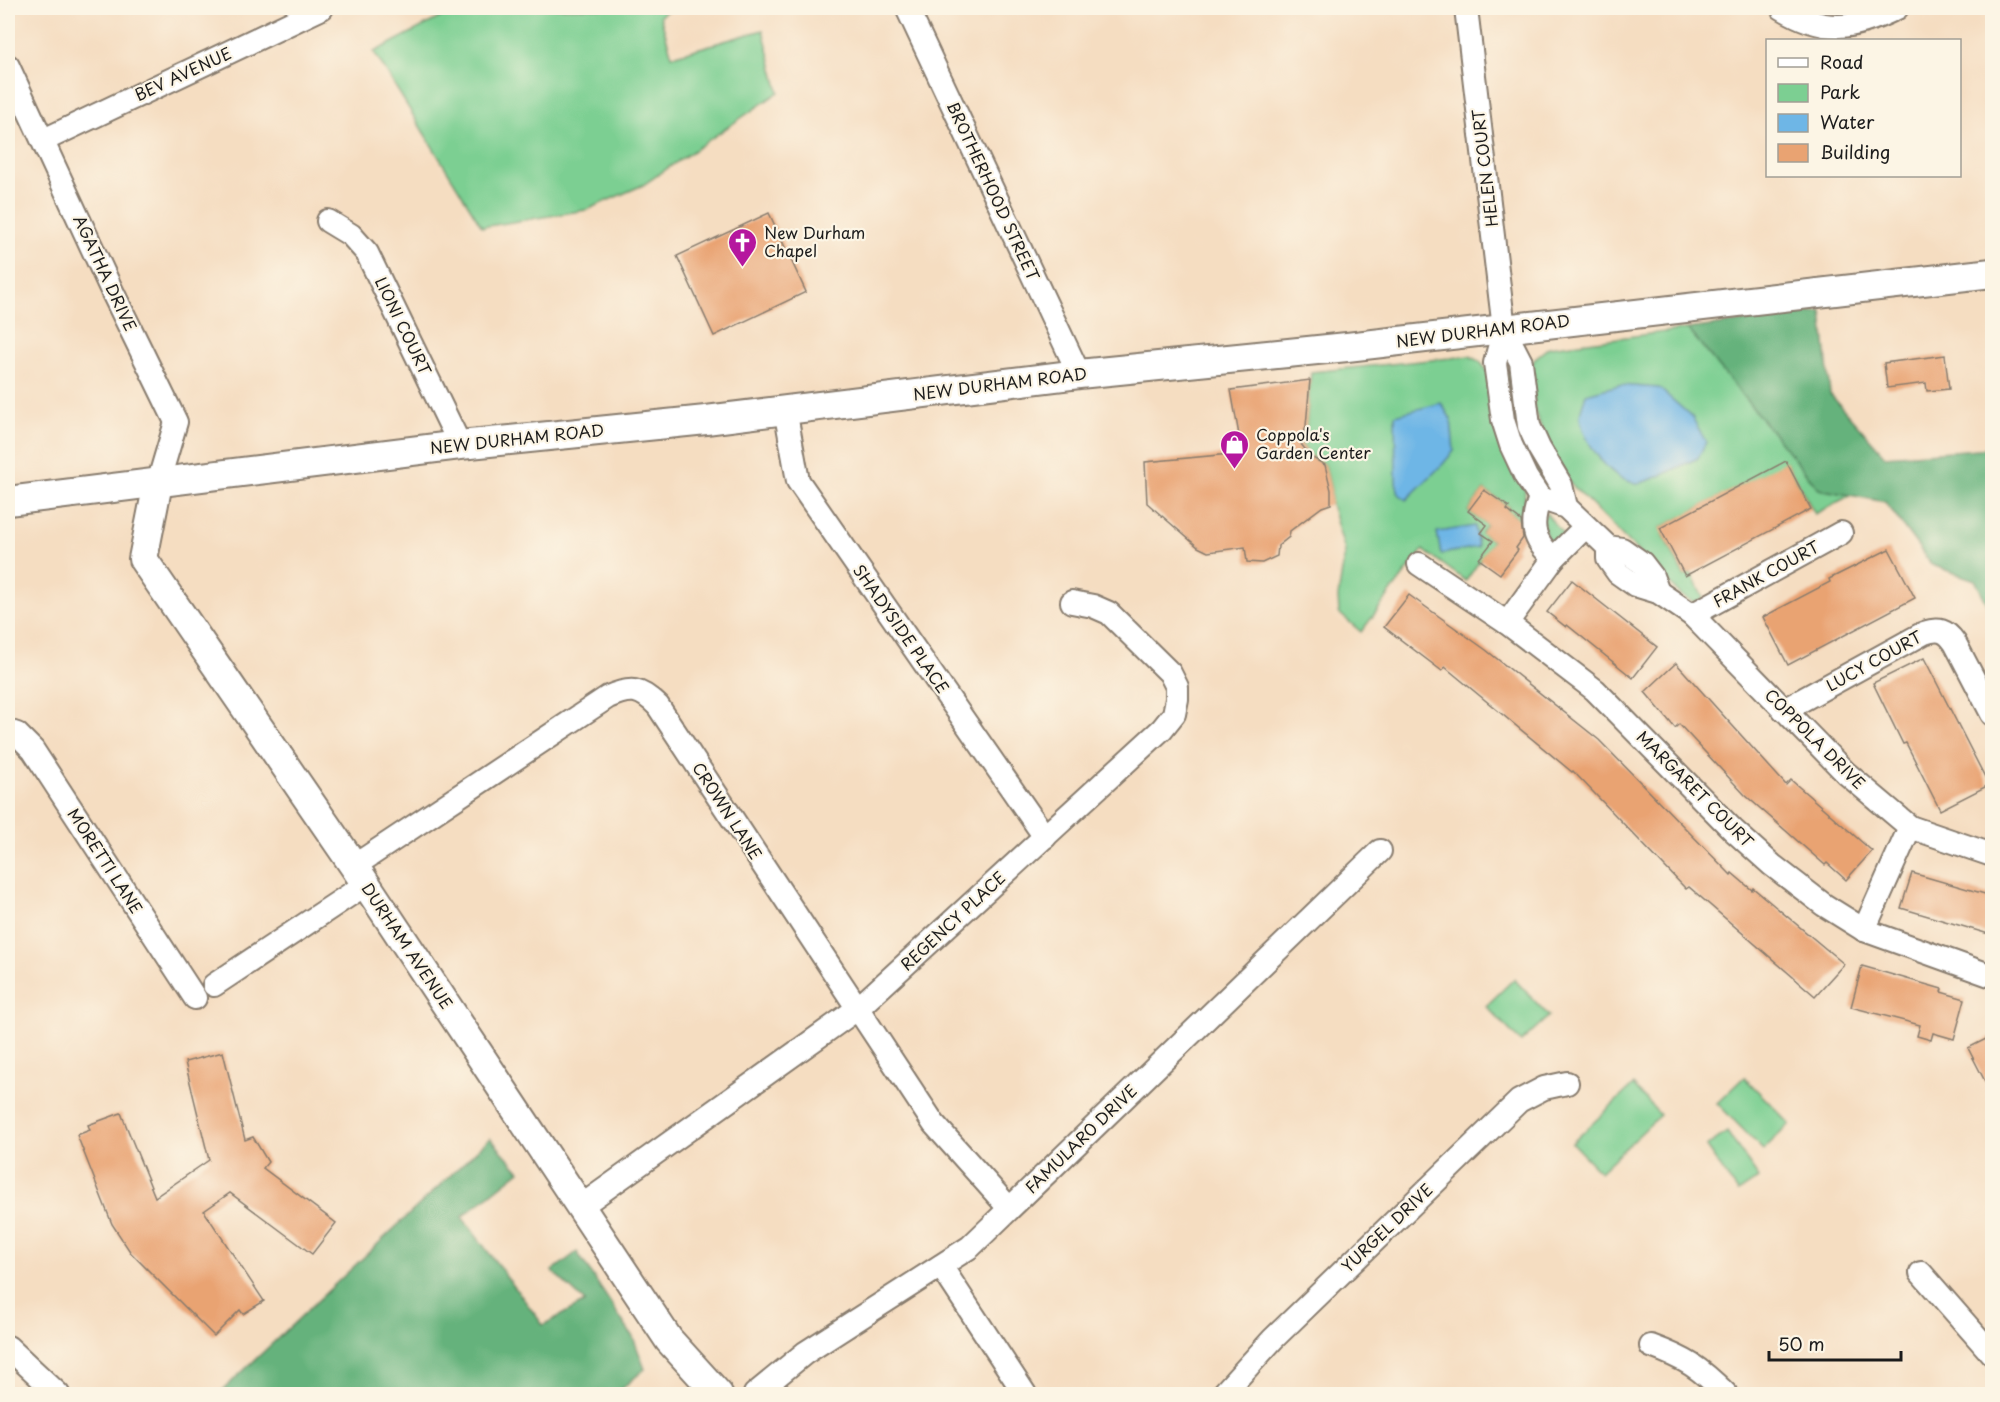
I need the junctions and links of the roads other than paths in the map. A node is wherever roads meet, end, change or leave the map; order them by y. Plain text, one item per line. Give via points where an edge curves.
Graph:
1 (322, 8) edge
2 (907, 8) edge
3 (1466, 8) edge
4 (1782, 8) edge
5 (1897, 8) edge
6 (8, 66) edge
7 (44, 140) junction
8 (328, 221) dead end
9 (1992, 273) edge
10 (1504, 329) junction
11 (1079, 374) junction
12 (785, 409) junction
13 (460, 445) junction
14 (158, 483) junction
15 (1540, 498) junction
16 (8, 501) edge
17 (1566, 507) junction
18 (1585, 527) junction
19 (1841, 533) dead end
20 (1554, 558) junction
21 (1419, 564) dead end
22 (1072, 602) dead end
23 (1692, 615) junction
24 (1507, 623) junction
25 (1784, 710) junction
26 (1992, 714) edge
27 (8, 731) edge
28 (1910, 827) junction
29 (1045, 837) junction
30 (1380, 851) dead end
31 (1992, 855) edge
32 (360, 875) junction
33 (1864, 930) junction
34 (1992, 976) edge
35 (214, 985) dead end
36 (195, 998) dead end
37 (857, 1009) junction
38 (1567, 1083) dead end
39 (580, 1207) junction
40 (1009, 1208) junction
41 (941, 1266) junction
42 (1921, 1273) dead end
43 (1651, 1346) dead end
44 (8, 1347) edge
45 (1992, 1354) edge
46 (58, 1395) edge
47 (718, 1395) edge
48 (754, 1395) edge
49 (1025, 1395) edge
50 (1223, 1395) edge
51 (1726, 1395) edge

1 - 7 street, BEV AVENUE
2 - 11 street, BROTHERHOOD STREET
3 - 10 street, HELEN COURT
4 - 5 street via 1802,20 1833,27 1878,17
6 - 7 street, AGATHA DRIVE
7 - 14 street, AGATHA DRIVE via 176,422
8 - 13 street, LIONI COURT via 351,235 367,253
9 - 10 main road, NEW DURHAM ROAD
10 - 11 main road, NEW DURHAM ROAD
10 - 15 street via 1495,363 1503,420 1511,446
10 - 17 street, COPPOLA DRIVE via 1521,362 1529,426 1560,485
11 - 12 main road, NEW DURHAM ROAD
12 - 13 main road, NEW DURHAM ROAD
12 - 29 street, SHADYSIDE PLACE via 798,481
13 - 14 main road, NEW DURHAM ROAD
14 - 16 main road, NEW DURHAM ROAD
14 - 32 main road, DURHAM AVENUE via 143,559
15 - 17 street, COPPOLA DRIVE
15 - 20 street via 1534,528 1537,539
17 - 18 street, COPPOLA DRIVE
18 - 20 street
18 - 23 street, COPPOLA DRIVE via 1608,547 1608,559 1618,573 1635,585 1658,592
19 - 23 street, FRANK COURT
20 - 24 street
21 - 24 street, MARGARET COURT
22 - 29 street, REGENCY PLACE via 1109,613 1170,673 1177,687 1177,699 1174,714 1162,729
23 - 25 street, COPPOLA DRIVE
24 - 33 street, MARGARET COURT via 1595,690 1733,830 1773,865
25 - 26 street, LUCY COURT via 1937,628 1948,633 1955,643
25 - 28 street, COPPOLA DRIVE via 1846,773
27 - 36 street, MORETTI LANE via 17,734 33,750
28 - 31 street, COPPOLA DRIVE
28 - 33 street
29 - 37 street, REGENCY PLACE
30 - 40 street, FAMULARO DRIVE
32 - 35 street
32 - 37 street, CROWN LANE via 608,697 636,690 658,706
32 - 39 main road, DURHAM AVENUE
33 - 34 street, MARGARET COURT
37 - 39 street, REGENCY PLACE
37 - 40 street, CROWN LANE via 934,1124
38 - 50 street, YURGEL DRIVE via 1544,1088 1519,1101 1273,1339
39 - 47 main road, DURHAM AVENUE via 669,1340
40 - 41 street, FAMULARO DRIVE via 970,1247
41 - 48 street, FAMULARO DRIVE via 805,1353
41 - 49 street
42 - 45 street
43 - 51 street via 1684,1359
44 - 46 street

